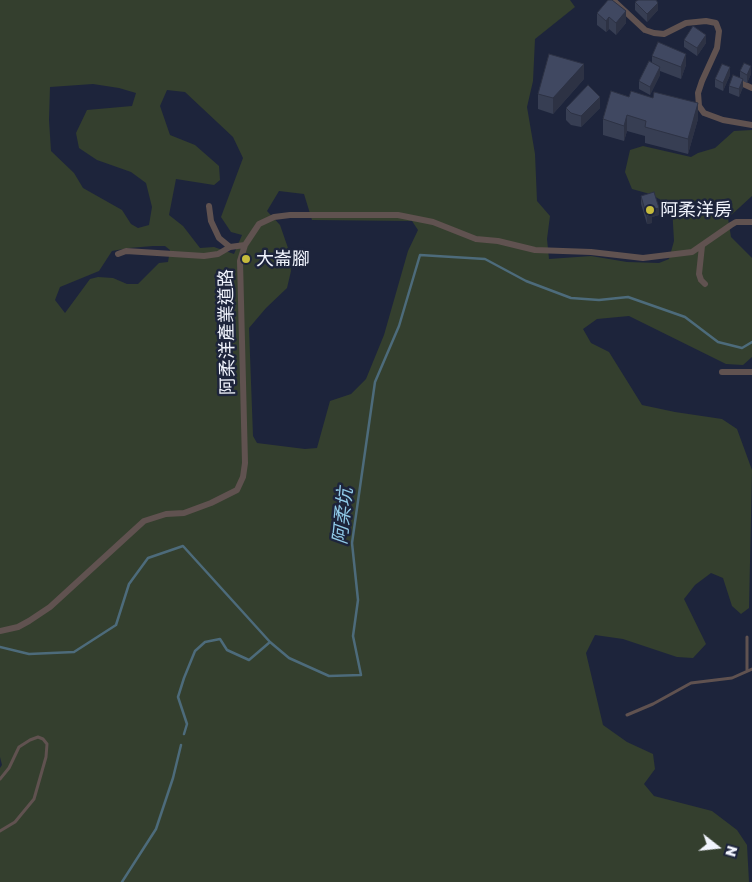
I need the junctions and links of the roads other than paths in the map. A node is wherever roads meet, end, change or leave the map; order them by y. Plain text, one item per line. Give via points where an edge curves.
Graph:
1 (613, 0) edge
2 (733, 79) edge
3 (752, 88) edge
4 (752, 124) edge
5 (209, 206) dead end
6 (752, 222) edge
7 (245, 245) junction
8 (702, 246) junction
9 (230, 247) junction
10 (118, 254) dead end
11 (705, 284) dead end
12 (722, 372) dead end
13 (752, 372) edge
14 (0, 630) edge
15 (746, 637) dead end
16 (752, 669) edge
17 (747, 670) junction
18 (627, 716) dead end
19 (0, 780) edge
20 (0, 831) edge

1 - 4 street via 645,30 654,33 664,34 686,23 716,23 719,31 717,48 698,93 699,106 704,113 723,120
2 - 3 street
5 - 9 street via 214,230
6 - 8 street, 阿柔洋產業道路 via 736,222
7 - 8 street, 阿柔洋產業道路 via 259,224 274,218 398,214 476,239 548,252 591,252 643,258 692,252
7 - 9 street
7 - 14 street, 阿柔洋產業道路 via 240,261 245,463 237,490 184,513 166,514 144,521 50,606 23,624
8 - 11 street via 698,274
9 - 10 street via 218,254 204,256 126,251
12 - 13 street
15 - 17 lane
16 - 17 lane
17 - 18 lane via 732,678 691,683
19 - 20 lane via 20,747 30,740 44,738 46,756 34,799 15,822

